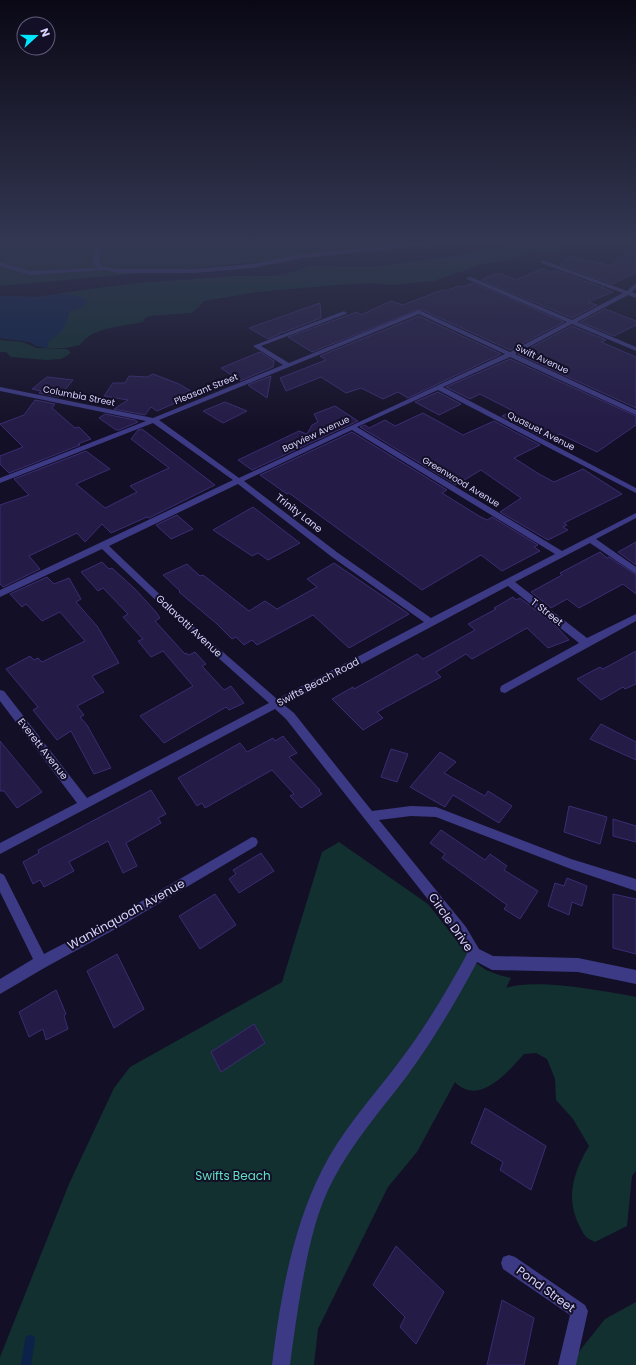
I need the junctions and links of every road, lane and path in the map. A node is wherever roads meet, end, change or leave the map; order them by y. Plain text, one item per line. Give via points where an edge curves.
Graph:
1 (534, 306) edge
2 (603, 306) edge
3 (419, 312) joint
4 (344, 313) dead end
5 (572, 322) junction
6 (636, 349) edge
7 (510, 354) junction
8 (288, 365) junction
9 (437, 387) junction
10 (0, 389) edge
11 (14, 392) junction
12 (0, 397) edge
13 (636, 413) edge
14 (154, 420) junction
15 (352, 427) junction
16 (0, 481) edge
17 (239, 481) junction
18 (636, 491) edge
19 (636, 515) edge
20 (590, 539) junction
21 (103, 545) junction
22 (561, 554) junction
23 (636, 571) edge
24 (508, 582) junction
25 (0, 594) edge
26 (636, 617) edge
27 (430, 622) junction
28 (586, 642) junction
29 (505, 689) dead end
30 (0, 694) edge
31 (276, 704) junction
32 (85, 804) junction
33 (370, 816) junction
34 (252, 842) dead end
35 (0, 849) edge
36 (0, 879) edge
37 (636, 885) edge
38 (474, 954) junction
39 (41, 962) junction
40 (636, 976) edge
41 (0, 988) edge
42 (509, 1263) dead end
43 (281, 1365) edge
44 (568, 1365) edge

1 - 5 street
2 - 5 street, Bayview Avenue
3 - 7 street, Swift Avenue
3 - 8 street, Pleasant Street
4 - 8 street via 256,346
5 - 6 street
5 - 7 street, Bayview Avenue
7 - 9 street, Bayview Avenue
7 - 13 street, Swift Avenue
8 - 14 street, Pleasant Street
9 - 15 street, Bayview Avenue
9 - 18 street, Quasuet Avenue
10 - 11 street, Columbia Street
11 - 12 street
11 - 14 street, Columbia Street
14 - 16 street, Pleasant Street
14 - 17 street, Trinity Lane
15 - 17 street, Bayview Avenue
15 - 22 street, Greenwood Avenue
17 - 21 street, Bayview Avenue
17 - 27 street, Trinity Lane via 335,555
19 - 20 street, Swifts Beach Road
20 - 22 street, Swifts Beach Road
20 - 23 street
21 - 25 street, Bayview Avenue
21 - 31 street, Galavotti Avenue via 190,628
22 - 24 street, Swifts Beach Road
24 - 27 street, Swifts Beach Road
24 - 28 street, T Street
26 - 28 street
27 - 31 street, Swifts Beach Road
28 - 29 street
30 - 32 street, Everett Avenue
31 - 32 street, Swifts Beach Road
31 - 33 street, Circle Drive via 290,716
32 - 35 street, Swifts Beach Road
33 - 37 street via 403,810 436,812 571,864
33 - 38 street, Circle Drive via 461,931
34 - 39 street, Wankinquoah Avenue via 115,923
36 - 39 street
38 - 40 street, Circle Drive via 492,963 578,965
38 - 43 street via 440,1014 402,1070 361,1122 328,1174 312,1209 300,1252
39 - 41 street, Wankinquoah Avenue
42 - 44 street, Pond Street via 579,1311

